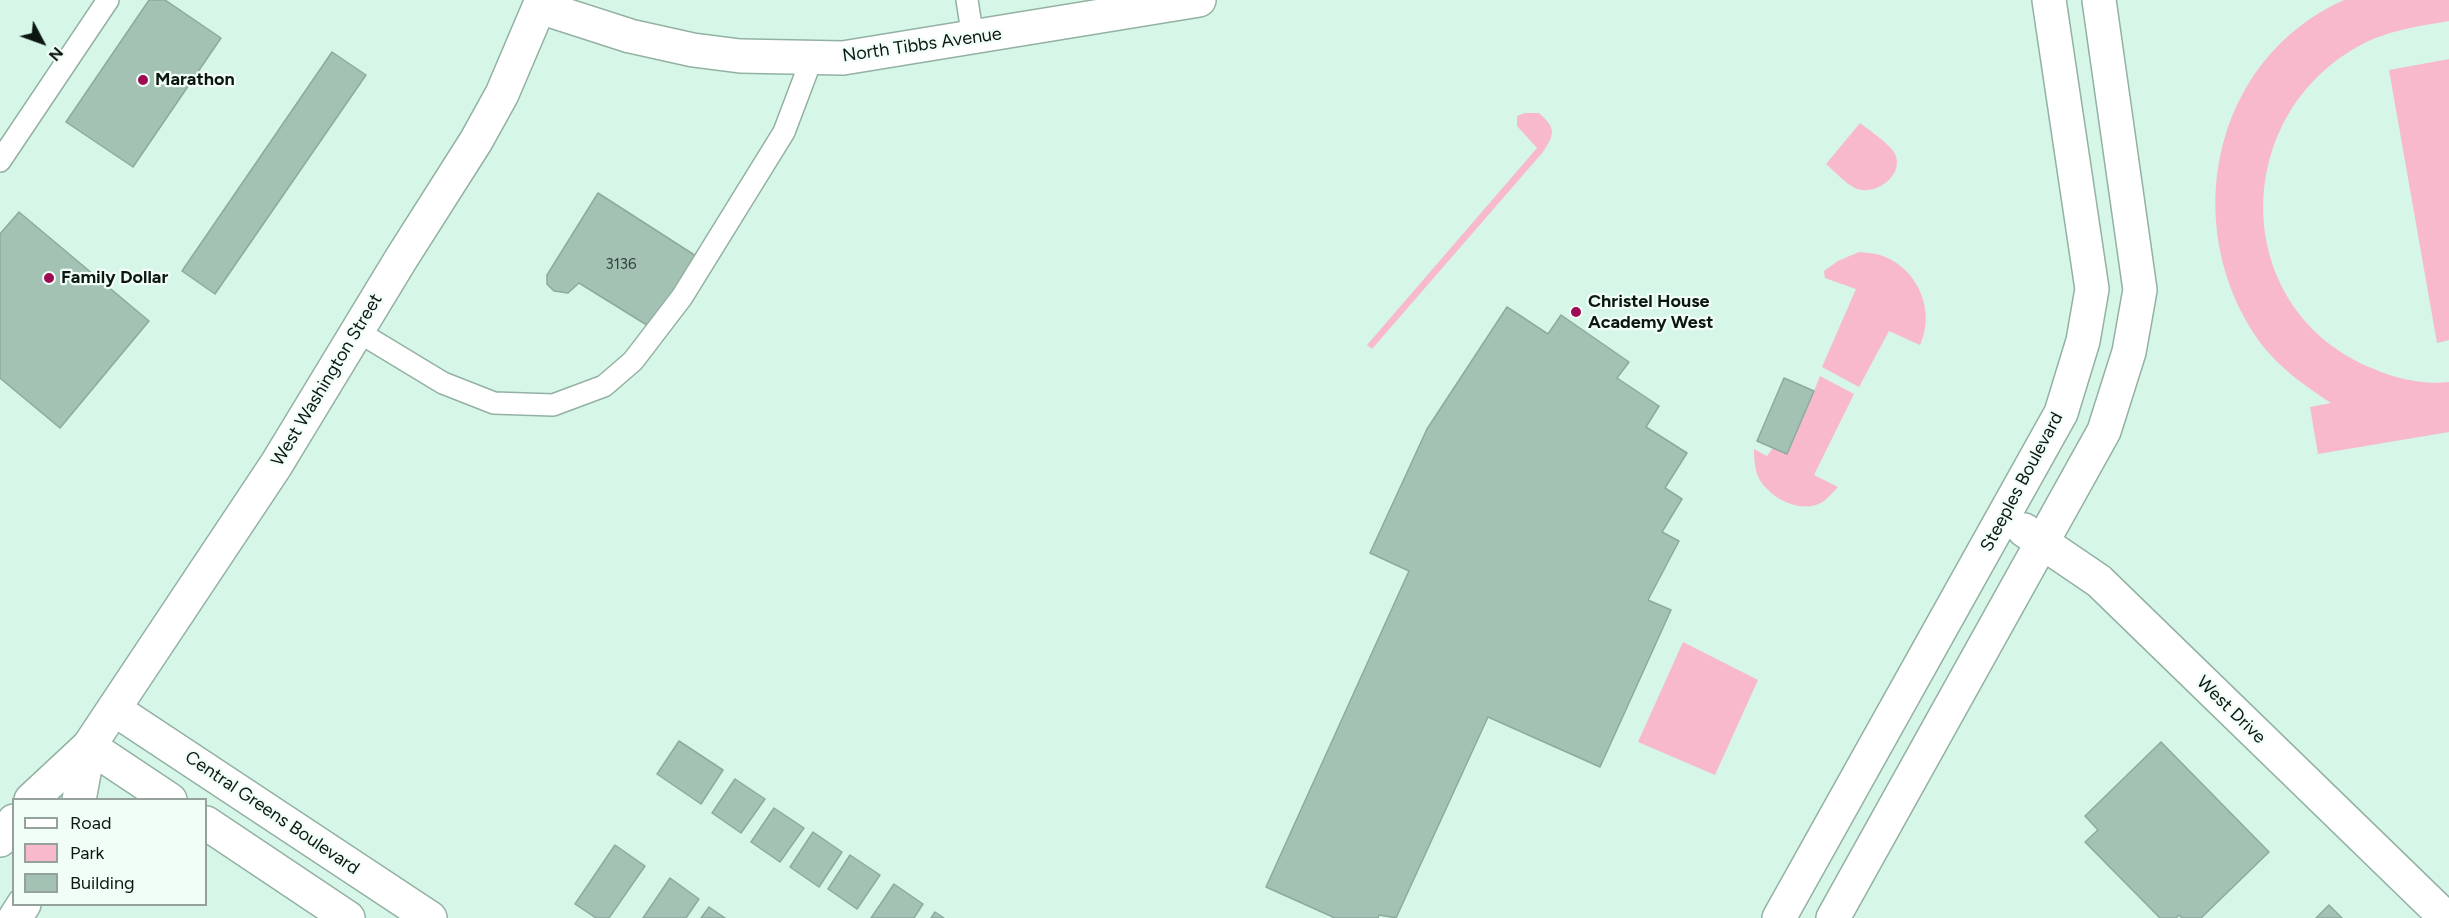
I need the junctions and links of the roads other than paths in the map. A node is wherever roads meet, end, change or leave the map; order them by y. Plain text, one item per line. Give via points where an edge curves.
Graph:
1 (108, 0) edge
2 (967, 0) edge
3 (1199, 0) edge
4 (2049, 0) edge
5 (2099, 0) edge
6 (541, 3) edge
7 (973, 39) junction
8 (812, 58) junction
9 (0, 161) edge
10 (357, 331) junction
11 (2003, 518) junction
12 (2043, 542) junction
13 (114, 709) junction
14 (89, 746) junction
15 (33, 798) edge
16 (79, 798) edge
17 (167, 798) edge
18 (12, 824) edge
19 (207, 824) edge
20 (0, 840) edge
21 (348, 918) edge
22 (430, 918) edge
23 (1779, 918) edge
24 (1833, 918) edge
25 (2446, 918) edge

1 - 9 lane
2 - 7 lane
3 - 7 street, North Tibbs Avenue
4 - 11 street, Steeples Boulevard via 2092,289 2083,341 2061,413
5 - 12 street via 2140,290 2129,352 2104,431
6 - 8 street, North Tibbs Avenue via 630,36 693,50
6 - 10 street, West Washington Street via 476,141
7 - 8 street, North Tibbs Avenue via 843,58
8 - 10 lane via 784,132 682,297 633,361 604,386 553,405 494,403 443,383
10 - 13 street, West Washington Street via 276,465
11 - 12 street, West Drive
11 - 23 street, Steeples Boulevard
12 - 24 street
12 - 25 street, West Drive via 2098,581
13 - 14 street, West Washington Street
13 - 22 street, Central Greens Boulevard
14 - 15 street, West Washington Street
14 - 16 street, West Washington Street
14 - 17 street
18 - 20 street
19 - 21 street

